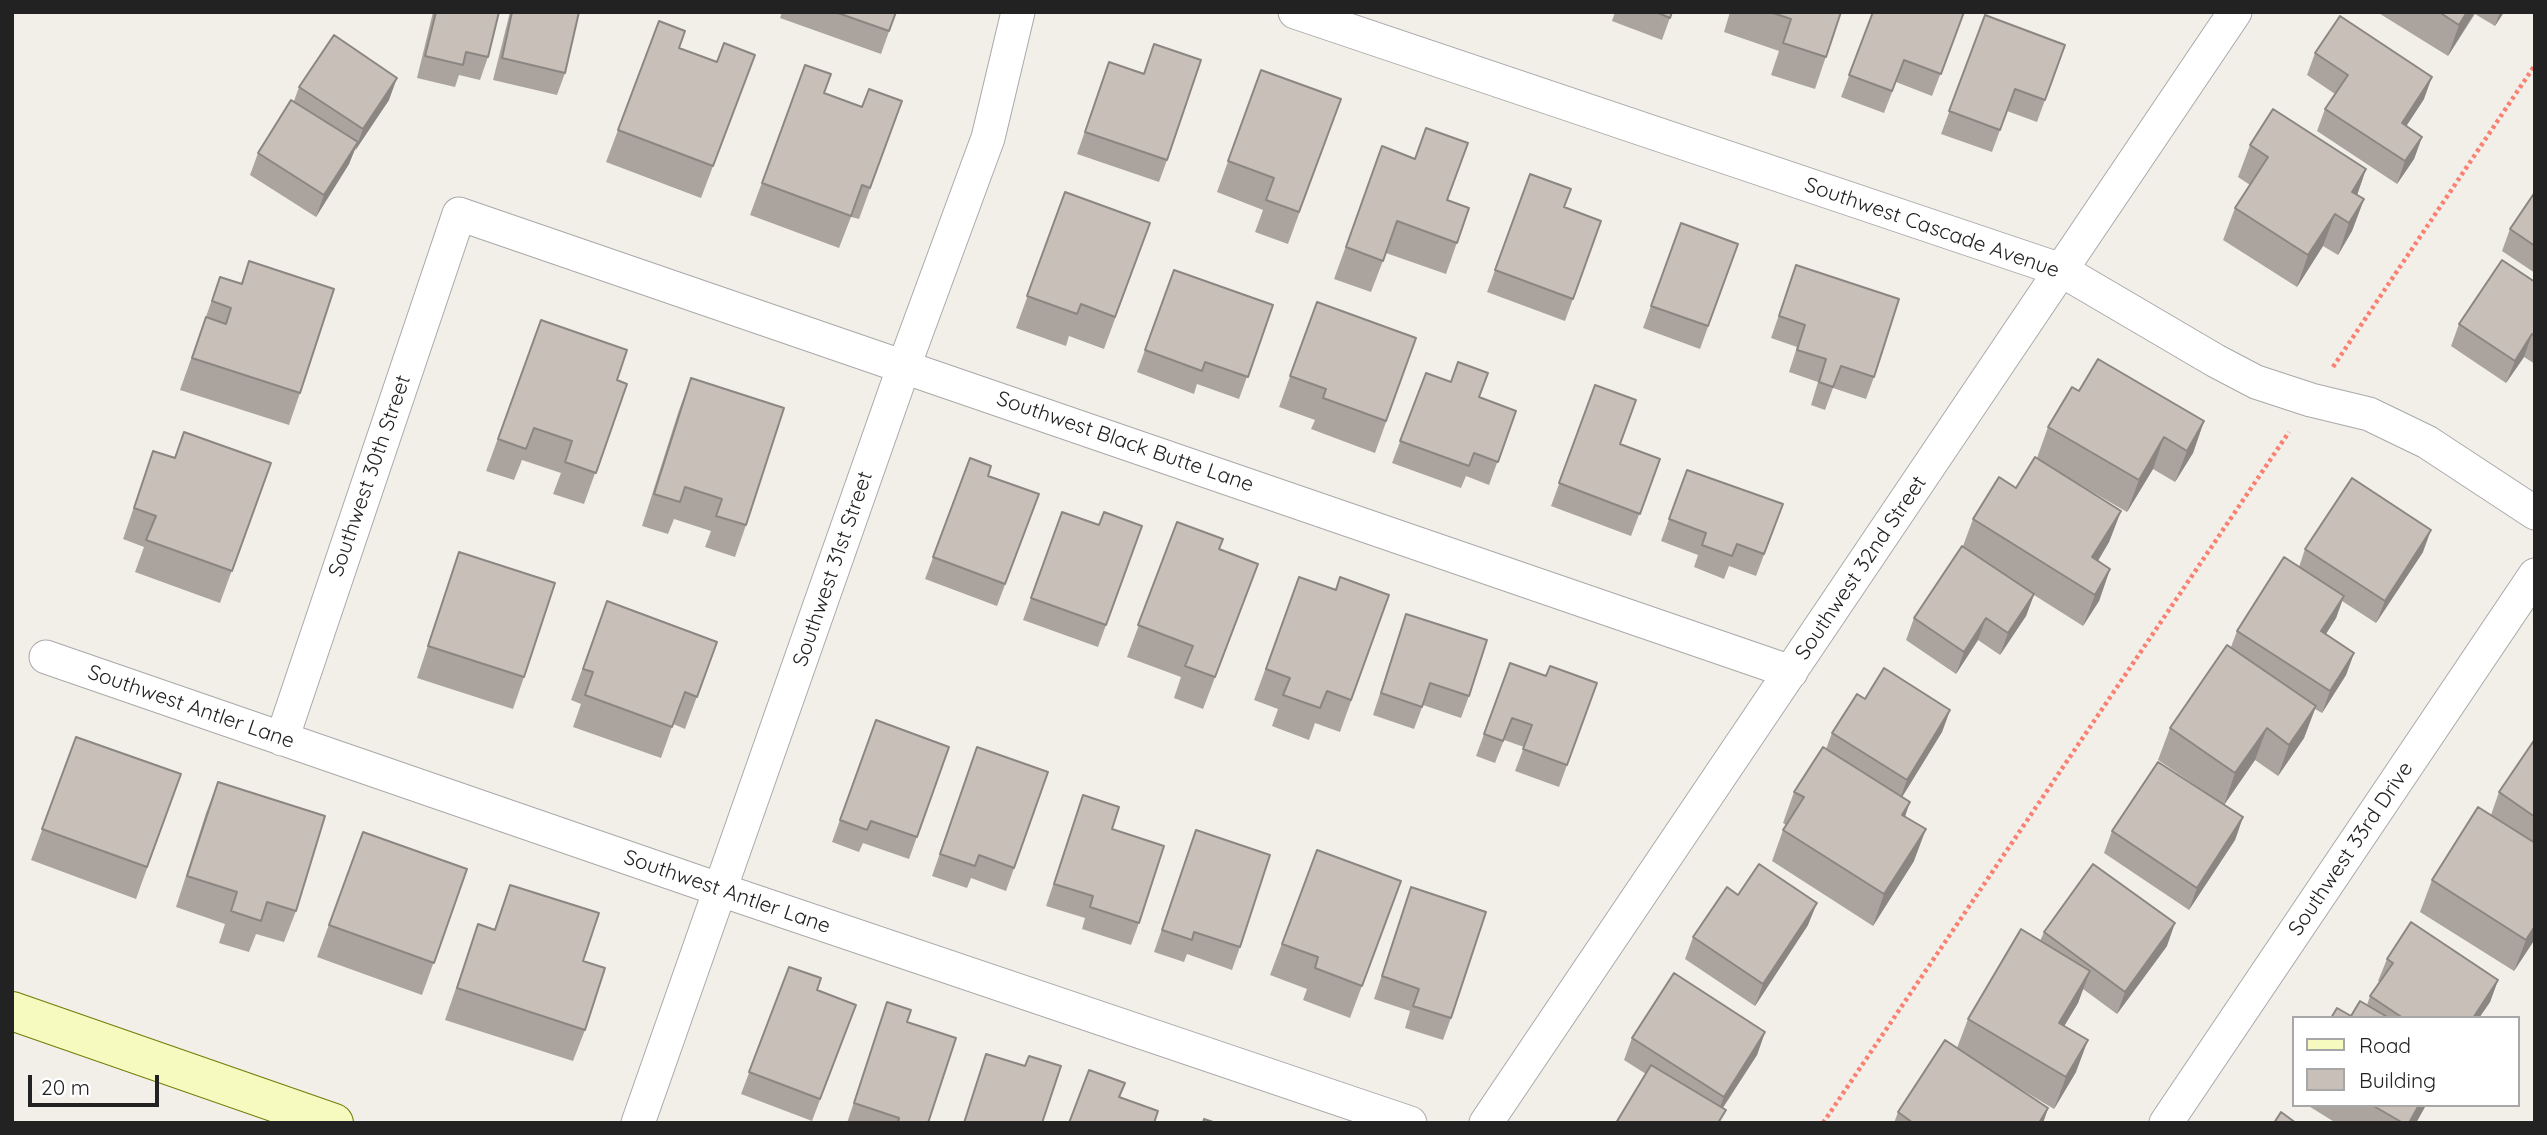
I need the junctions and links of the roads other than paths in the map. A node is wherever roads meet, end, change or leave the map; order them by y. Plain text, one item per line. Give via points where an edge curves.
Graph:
1 (1018, 12) edge
2 (1295, 12) edge
3 (2235, 12) edge
4 (458, 214) joint
5 (2061, 270) junction
6 (904, 366) junction
7 (2535, 513) edge
8 (2535, 575) edge
9 (46, 657) dead end
10 (1790, 672) junction
11 (282, 739) junction
12 (721, 890) junction
13 (12, 1011) edge
14 (334, 1123) edge
15 (638, 1123) edge
16 (1410, 1123) edge
17 (1486, 1123) edge
18 (2166, 1123) edge

1 - 6 street, Southwest 31st Street via 988,138
2 - 5 street, Southwest Cascade Avenue
3 - 5 street, Southwest 32nd Street
4 - 6 street, Southwest Black Butte Lane
4 - 11 street, Southwest 30th Street
5 - 7 street, Southwest Cascade Avenue via 2256,382 2370,414 2427,442
5 - 10 street, Southwest 32nd Street
6 - 10 street, Southwest Black Butte Lane
6 - 12 street, Southwest 31st Street
8 - 18 street, Southwest 33rd Drive
9 - 11 street, Southwest Antler Lane
10 - 17 street, Southwest 32nd Street
11 - 12 street, Southwest Antler Lane
12 - 15 street, Southwest 31st Street
12 - 16 street, Southwest Antler Lane
13 - 14 street

